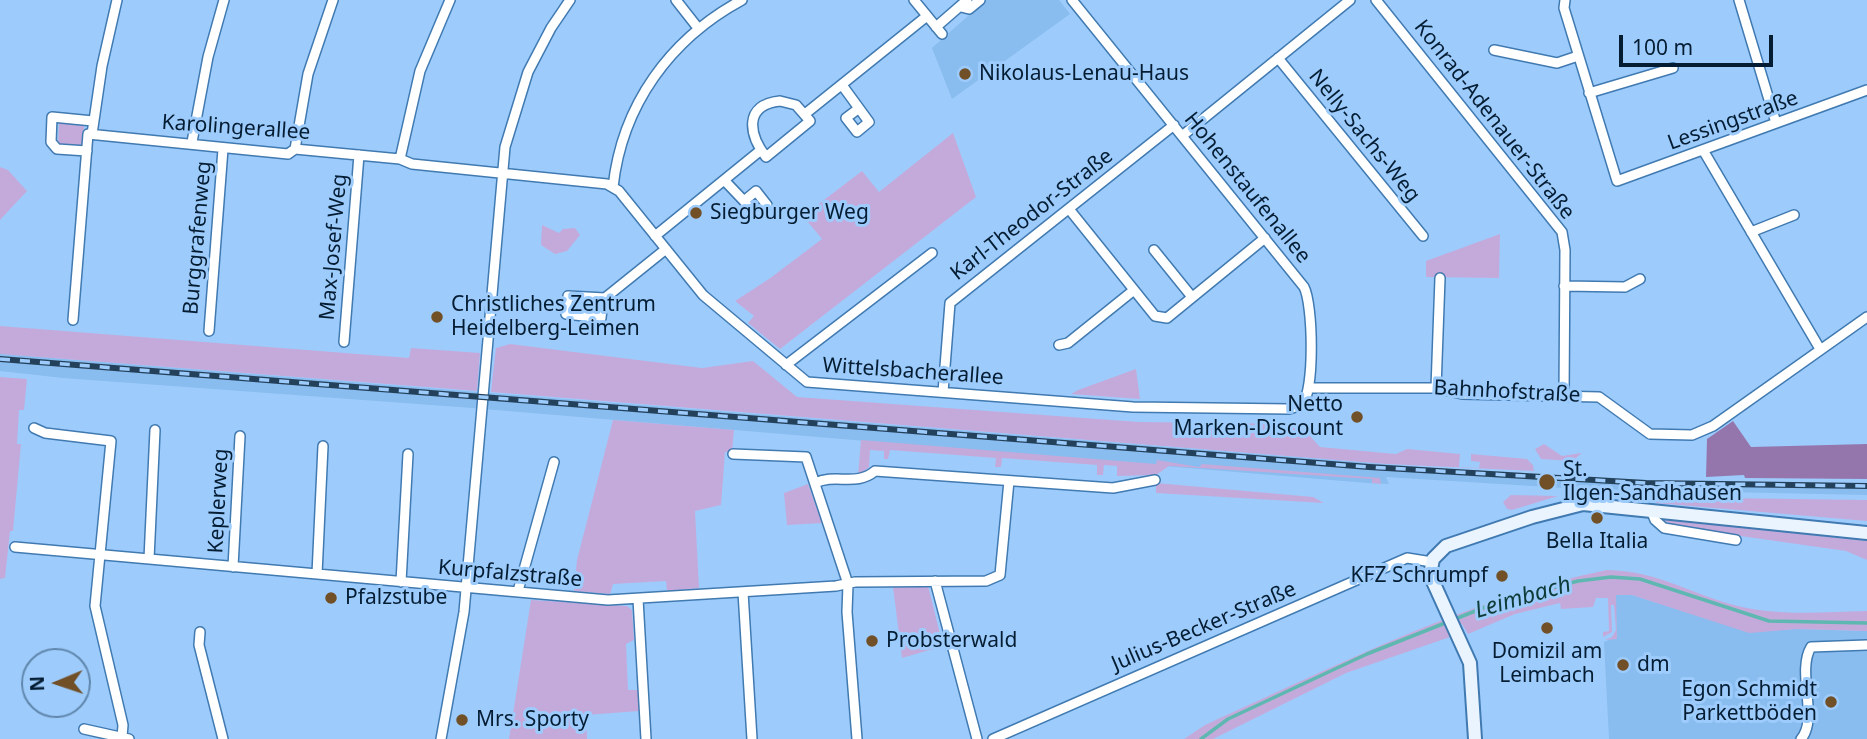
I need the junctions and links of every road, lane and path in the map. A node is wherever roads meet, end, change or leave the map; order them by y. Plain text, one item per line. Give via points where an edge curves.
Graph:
1 (117, 0) edge
2 (224, 0) edge
3 (333, 0) edge
4 (450, 0) edge
5 (570, 0) edge
6 (676, 0) edge
7 (742, 0) edge
8 (914, 0) edge
9 (980, 0) edge
10 (1072, 0) edge
11 (1350, 0) edge
12 (1376, 0) edge
13 (1565, 0) edge
14 (1739, 0) edge
15 (964, 4) edge
16 (927, 16) junction
17 (698, 28) junction
18 (1494, 50) dead end
19 (1578, 56) junction
20 (1278, 58) junction
21 (1673, 68) dead end
22 (842, 85) junction
23 (1867, 90) edge
24 (1589, 93) junction
25 (858, 109) dead end
26 (805, 114) junction
27 (93, 121) junction
28 (1776, 124) junction
29 (1174, 125) junction
30 (92, 134) junction
31 (1182, 136) junction
32 (192, 142) junction
33 (223, 149) junction
34 (295, 149) junction
35 (761, 150) junction
36 (1703, 150) junction
37 (87, 151) junction
38 (359, 155) junction
39 (400, 159) junction
40 (502, 172) junction
41 (724, 180) junction
42 (613, 187) junction
43 (744, 201) dead end
44 (1069, 209) junction
45 (1794, 215) dead end
46 (1751, 232) junction
47 (655, 236) junction
48 (1423, 236) dead end
49 (1265, 238) junction
50 (666, 249) junction
51 (1154, 250) dead end
52 (932, 253) dead end
53 (1440, 278) dead end
54 (1640, 279) dead end
55 (1564, 286) junction
56 (1134, 290) junction
57 (1192, 297) junction
58 (603, 299) dead end
59 (1867, 317) edge
60 (73, 320) dead end
61 (209, 331) dead end
62 (344, 342) dead end
63 (1059, 345) dead end
64 (1820, 349) junction
65 (786, 365) junction
66 (1309, 387) junction
67 (1436, 388) junction
68 (943, 392) junction
69 (1564, 396) junction
70 (34, 428) dead end
71 (155, 430) dead end
72 (240, 436) dead end
73 (323, 446) dead end
74 (408, 454) dead end
75 (733, 454) dead end
76 (554, 462) dead end
77 (1155, 480) dead end
78 (1009, 481) junction
79 (815, 483) junction
80 (1650, 510) junction
81 (1867, 533) edge
82 (1736, 540) dead end
83 (15, 547) dead end
84 (101, 555) junction
85 (149, 559) junction
86 (1432, 562) junction
87 (233, 567) junction
88 (317, 574) junction
89 (935, 581) junction
90 (401, 582) junction
91 (848, 584) junction
92 (466, 587) junction
93 (517, 592) junction
94 (743, 592) junction
95 (638, 598) junction
96 (200, 632) dead end
97 (1867, 645) edge
98 (84, 729) dead end
99 (126, 738) edge
100 (223, 739) edge
101 (441, 739) edge
102 (646, 739) edge
103 (752, 739) edge
104 (858, 739) edge
105 (977, 739) edge
106 (993, 739) edge
107 (1475, 739) edge
108 (1801, 739) edge

1 - 27 street
2 - 32 street
3 - 34 street via 308,74
4 - 39 street via 420,71
5 - 40 street via 544,39 523,85 507,136
6 - 17 street
7 - 17 street
8 - 16 street
9 - 15 street via 969,9
10 - 29 street, Hohenstaufenallee
11 - 20 street
12 - 55 street, Konrad-Adenauer-Straße via 1558,226 1564,243
13 - 19 street via 1563,8
14 - 28 street
15 - 16 street via 939,31
16 - 22 street
17 - 42 street via 665,61 642,94 620,150
18 - 19 street via 1557,63
19 - 24 street
20 - 31 street
20 - 48 street, Nelly-Sachs-Weg
21 - 24 street
22 - 25 street
22 - 26 street
23 - 28 street, Lessingstraße
24 - 36 street, Lessingstraße via 1617,180
26 - 35 street via 810,121 766,157
26 - 35 street via 788,102 764,106 752,127
27 - 30 street
27 - 37 street via 52,117 51,142 57,149
28 - 36 street, Lessingstraße
29 - 31 street, Hohenstaufenallee
29 - 44 street, Karl-Theodor-Straße
30 - 32 street, Karolingerallee
30 - 37 street via 88,134
31 - 49 street, Hohenstaufenallee
32 - 33 street, Karolingerallee via 196,147
33 - 34 street, Karolingerallee via 288,154
33 - 61 street, Burggrafenweg
34 - 38 street, Karolingerallee
35 - 41 street
36 - 46 street
37 - 60 street
38 - 39 street, Karolingerallee
38 - 62 street, Max-Josef-Weg
39 - 40 street, Karolingerallee via 409,164
40 - 42 street
40 - 92 street
41 - 43 street
41 - 47 street
42 - 47 street, Wittelsbacherallee
44 - 56 street
44 - 68 street, Karl-Theodor-Straße via 950,303
45 - 46 street
46 - 64 street
47 - 50 street, Wittelsbacherallee
49 - 57 street
49 - 66 street, Hohenstaufenallee via 1308,297
50 - 58 street
50 - 65 street, Wittelsbacherallee via 703,295
51 - 57 street
52 - 65 street
53 - 67 street
54 - 55 street via 1625,287
55 - 69 street, Konrad-Adenauer-Straße
56 - 57 street via 1155,316 1167,318
56 - 63 street via 1068,343
59 - 64 street, Bahnhofstraße
64 - 69 street, Bahnhofstraße via 1694,435 1650,435 1599,397
65 - 68 street, Wittelsbacherallee via 807,382
66 - 67 street, Bahnhofstraße
66 - 68 street, Wittelsbacherallee via 1301,405 1289,409 1133,407
67 - 69 street, Bahnhofstraße via 1462,394
70 - 84 street via 111,440
71 - 85 street
72 - 87 street, Keplerweg
73 - 88 street
74 - 90 street
75 - 79 street via 806,457
76 - 93 street
77 - 78 street via 1113,488
78 - 79 street via 875,471 862,480 829,478
78 - 89 street, Kurpfalzstraße via 1000,575 986,581
79 - 91 street
80 - 81 street
80 - 82 street via 1664,527
80 - 86 street via 1572,506 1457,541 1440,550
83 - 84 street, Kurpfalzstraße
84 - 85 street, Kurpfalzstraße
84 - 99 street via 95,606
85 - 87 street, Kurpfalzstraße
86 - 106 street, Julius-Becker-Straße via 1407,558
86 - 107 street via 1430,578 1470,663
87 - 88 street, Kurpfalzstraße
88 - 90 street, Kurpfalzstraße
89 - 91 street, Kurpfalzstraße
89 - 105 street
90 - 92 street, Kurpfalzstraße
91 - 94 street, Kurpfalzstraße
91 - 104 street
92 - 93 street, Kurpfalzstraße
92 - 101 street
93 - 95 street, Kurpfalzstraße
94 - 95 street, Kurpfalzstraße
94 - 103 street
95 - 102 street
96 - 100 street via 199,645
97 - 108 street via 1811,647 1806,665 1807,728
98 - 99 street

